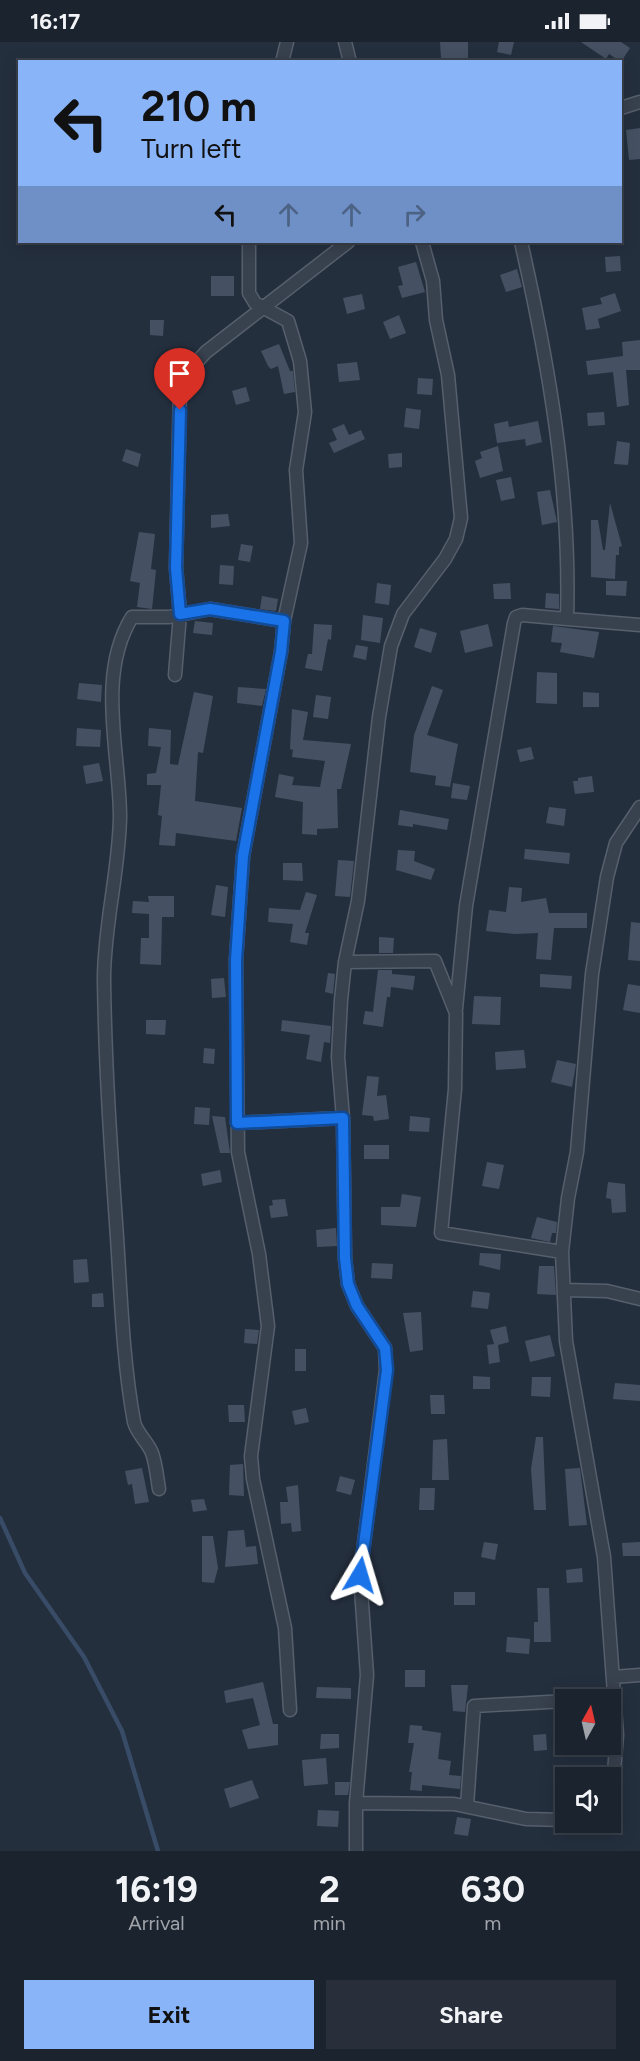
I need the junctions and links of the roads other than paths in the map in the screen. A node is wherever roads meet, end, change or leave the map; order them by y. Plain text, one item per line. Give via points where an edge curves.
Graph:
1 (287, 42) edge
2 (345, 42) edge
3 (282, 60) edge
4 (350, 60) edge
5 (640, 102) edge
6 (622, 108) edge
7 (249, 243) edge
8 (347, 243) edge
9 (422, 243) edge
10 (521, 243) edge
11 (262, 307) junction
12 (180, 614) junction
13 (567, 619) junction
14 (284, 621) junction
15 (640, 625) edge
16 (175, 675) dead end
17 (640, 807) edge
18 (345, 962) junction
19 (456, 1013) junction
20 (343, 1118) junction
21 (237, 1123) junction
22 (562, 1252) junction
23 (564, 1290) junction
24 (640, 1299) edge
25 (159, 1488) dead end
26 (640, 1675) edge
27 (613, 1677) junction
28 (613, 1689) edge
29 (555, 1702) edge
30 (290, 1710) dead end
31 (356, 1803) junction
32 (467, 1806) junction
33 (555, 1820) edge
34 (356, 1851) edge

1 - 3 street
2 - 4 street
5 - 6 street
7 - 11 street via 249,293
8 - 11 street
9 - 18 street via 433,281 436,320 448,375 461,518 456,539 403,614 391,646 358,901
10 - 13 street via 542,339 555,427 569,558
11 - 12 street via 206,352 183,377 176,568
11 - 14 street via 288,321 300,361 305,412 296,470 301,543
12 - 14 street via 210,609
12 - 16 street
12 - 25 street via 132,617 115,662 113,719 120,816 104,977 124,1364 135,1426 152,1453
13 - 15 street
13 - 19 street via 522,615 514,623 466,906
14 - 21 street via 243,856 236,960
17 - 22 street via 616,843 607,877 591,984 577,1152
18 - 19 street via 435,961
18 - 20 street via 338,1057
19 - 22 street via 455,1089 441,1233
20 - 21 street
20 - 31 street via 348,1284 357,1306 385,1348 387,1370 360,1575 367,1675
21 - 30 street via 238,1152 259,1254 268,1326 251,1456 253,1479 285,1628
22 - 23 street
23 - 24 street via 608,1290
23 - 27 street via 566,1341 604,1557
26 - 27 street
27 - 28 street
29 - 32 street via 474,1706
31 - 32 street
31 - 34 street
32 - 33 street via 526,1819

